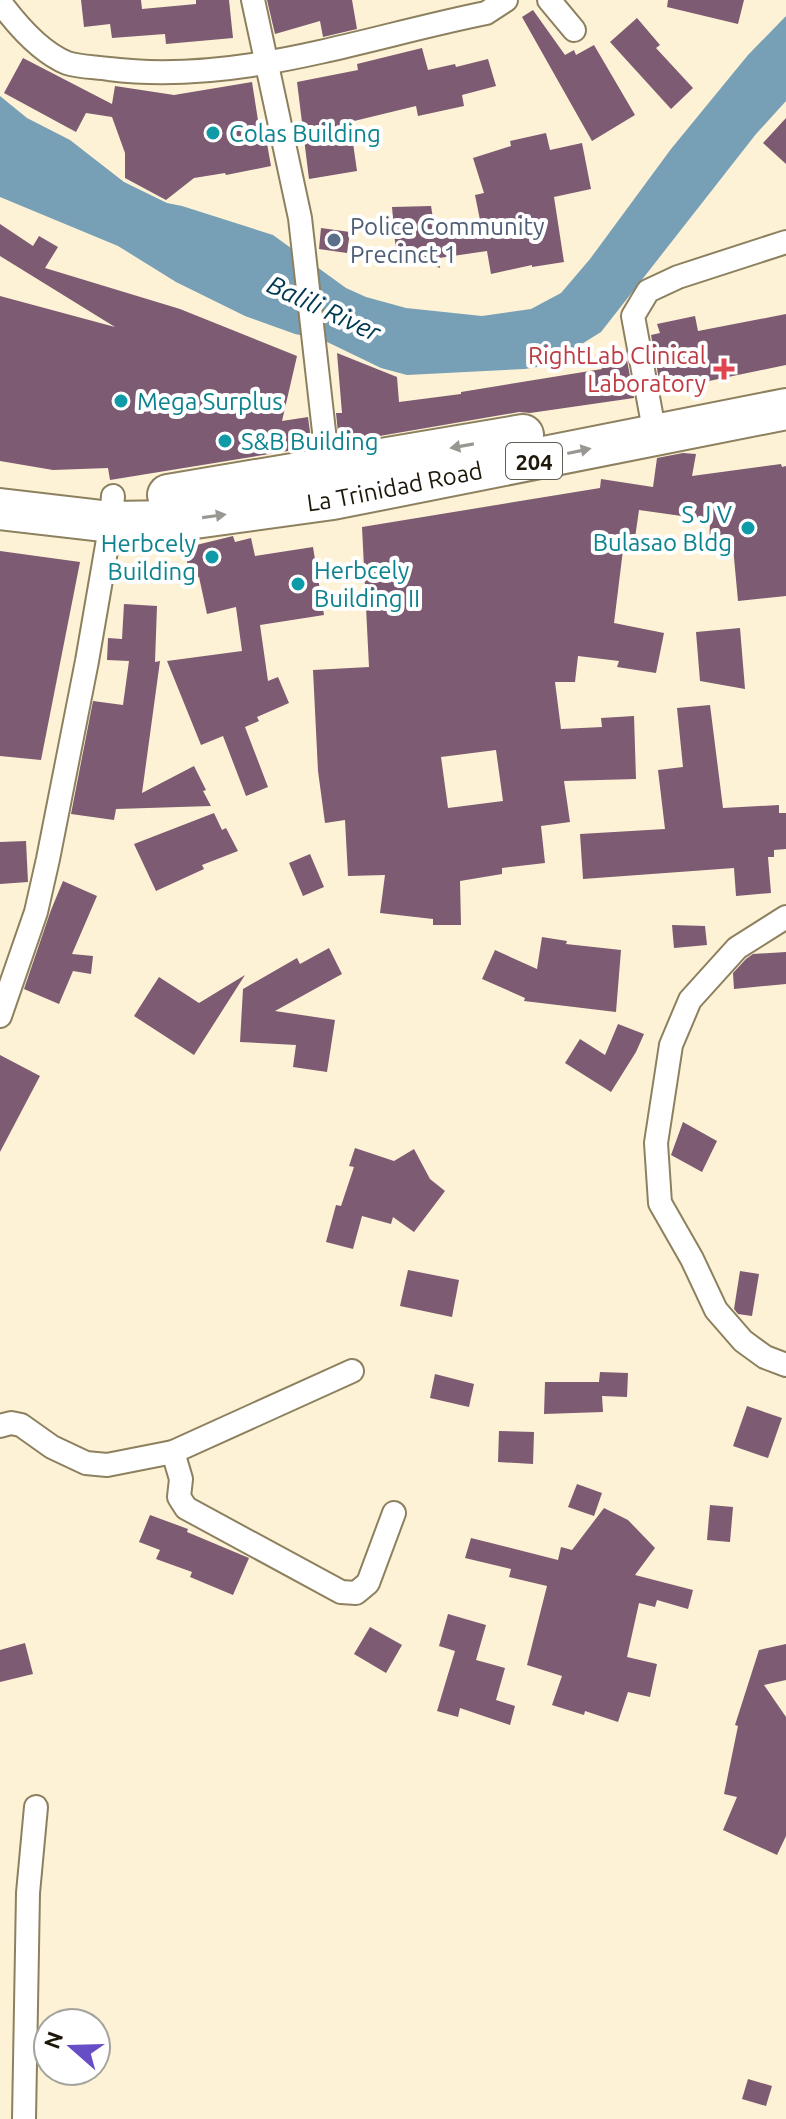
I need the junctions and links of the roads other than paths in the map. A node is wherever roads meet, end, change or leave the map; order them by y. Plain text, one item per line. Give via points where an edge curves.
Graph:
1 (253, 0) edge
2 (506, 0) edge
3 (549, 0) edge
4 (0, 2) edge
5 (444, 10) edge
6 (574, 30) dead end
7 (267, 62) junction
8 (786, 242) edge
9 (786, 382) edge
10 (786, 409) edge
11 (652, 422) junction
12 (331, 484) junction
13 (0, 486) edge
14 (0, 509) edge
15 (112, 509) junction
16 (786, 917) edge
17 (0, 1016) edge
18 (786, 1365) edge
19 (352, 1371) dead end
20 (0, 1426) edge
21 (173, 1452) junction
22 (394, 1513) dead end
23 (36, 1807) dead end
24 (24, 2119) edge

1 - 7 street
2 - 5 street via 486,13
3 - 6 street
4 - 7 street via 40,46 68,63 187,74
5 - 7 street via 341,48
7 - 12 street via 300,218
8 - 11 street via 648,291 633,316
9 - 11 highway, La Trinidad Road / 204
10 - 11 highway, La Trinidad Road / 204
11 - 12 highway, La Trinidad Road / 204 via 517,464
12 - 15 highway, La Trinidad Road / 204 via 173,521
13 - 15 highway, La Trinidad Road / 204
14 - 15 highway, La Trinidad Road / 204
15 - 17 street via 48,859 36,912
16 - 18 street via 737,948 690,1000 671,1045 656,1143 660,1203 716,1310 743,1341
19 - 21 street
20 - 21 street via 21,1425 86,1463 107,1465
21 - 22 street via 181,1479 179,1497 186,1508 341,1592 356,1593 368,1583
23 - 24 street via 28,1893

